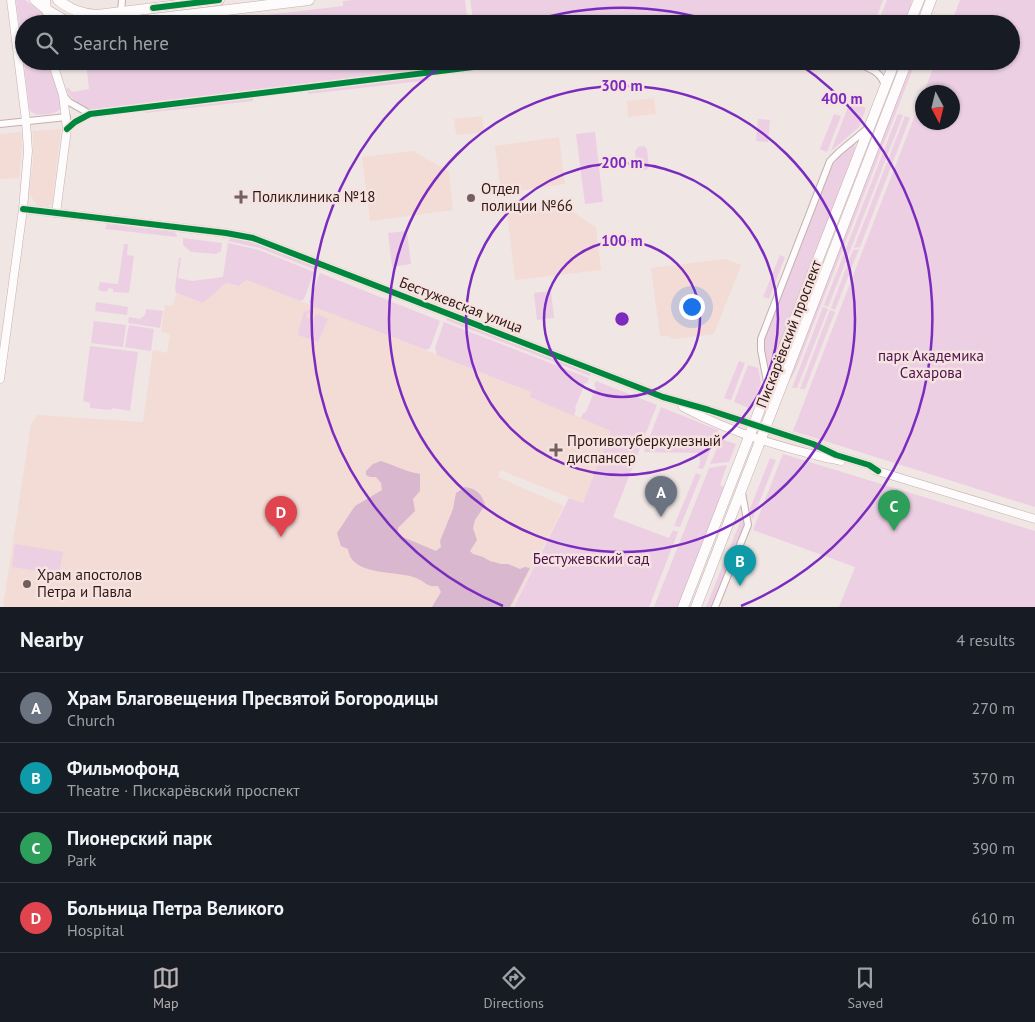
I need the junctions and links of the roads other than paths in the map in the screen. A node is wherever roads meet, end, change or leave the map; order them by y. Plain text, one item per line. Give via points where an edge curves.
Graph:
1 (11, 0) edge
2 (35, 0) edge
3 (58, 0) edge
4 (122, 0) edge
5 (219, 0) edge
6 (309, 0) edge
7 (919, 0) edge
8 (931, 0) edge
9 (182, 2) edge
10 (46, 5) edge
11 (121, 12) junction
12 (59, 15) edge
13 (183, 15) edge
14 (191, 15) edge
15 (913, 15) edge
16 (925, 15) edge
17 (15, 32) edge
18 (20, 70) edge
19 (55, 70) edge
20 (449, 70) edge
21 (872, 70) edge
22 (892, 70) edge
23 (904, 70) edge
24 (885, 87) junction
25 (63, 95) junction
26 (90, 114) junction
27 (67, 117) junction
28 (26, 121) junction
29 (0, 124) edge
30 (869, 127) junction
31 (67, 129) junction
32 (23, 209) junction
33 (56, 213) junction
34 (0, 379) edge
35 (768, 388) junction
36 (751, 430) junction
37 (764, 434) junction
38 (742, 491) junction
39 (1035, 519) edge
40 (683, 607) edge
41 (696, 607) edge
42 (715, 607) edge

1 - 17 street
2 - 10 main road
3 - 11 main road via 72,10 88,14
4 - 11 street
5 - 9 main road
6 - 14 main road
7 - 15 main road
8 - 16 main road
9 - 11 main road
9 - 13 main road
10 - 12 main road
18 - 28 street
19 - 25 street
20 - 26 street
21 - 24 street via 883,79
22 - 24 main road, Пискарёвский проспект
23 - 37 main road, Пискарёвский проспект
24 - 30 main road, Пискарёвский проспект
25 - 26 street via 74,106
25 - 27 street
26 - 31 street
27 - 28 street
27 - 31 street
28 - 29 street
28 - 32 street via 28,164
30 - 35 main road, Пискарёвский проспект
30 - 35 street via 830,162 803,230 761,339
31 - 33 street
32 - 33 street, Бестужевская улица
32 - 34 street
33 - 36 street, Бестужевская улица via 253,238 663,397 704,418
35 - 36 main road, Пискарёвский проспект
36 - 37 street, Бестужевская улица
36 - 40 main road, Пискарёвский проспект
37 - 38 main road, Пискарёвский проспект
37 - 39 street, Бестужевская улица via 813,444 878,470
38 - 41 main road, Пискарёвский проспект
38 - 42 street via 748,525

